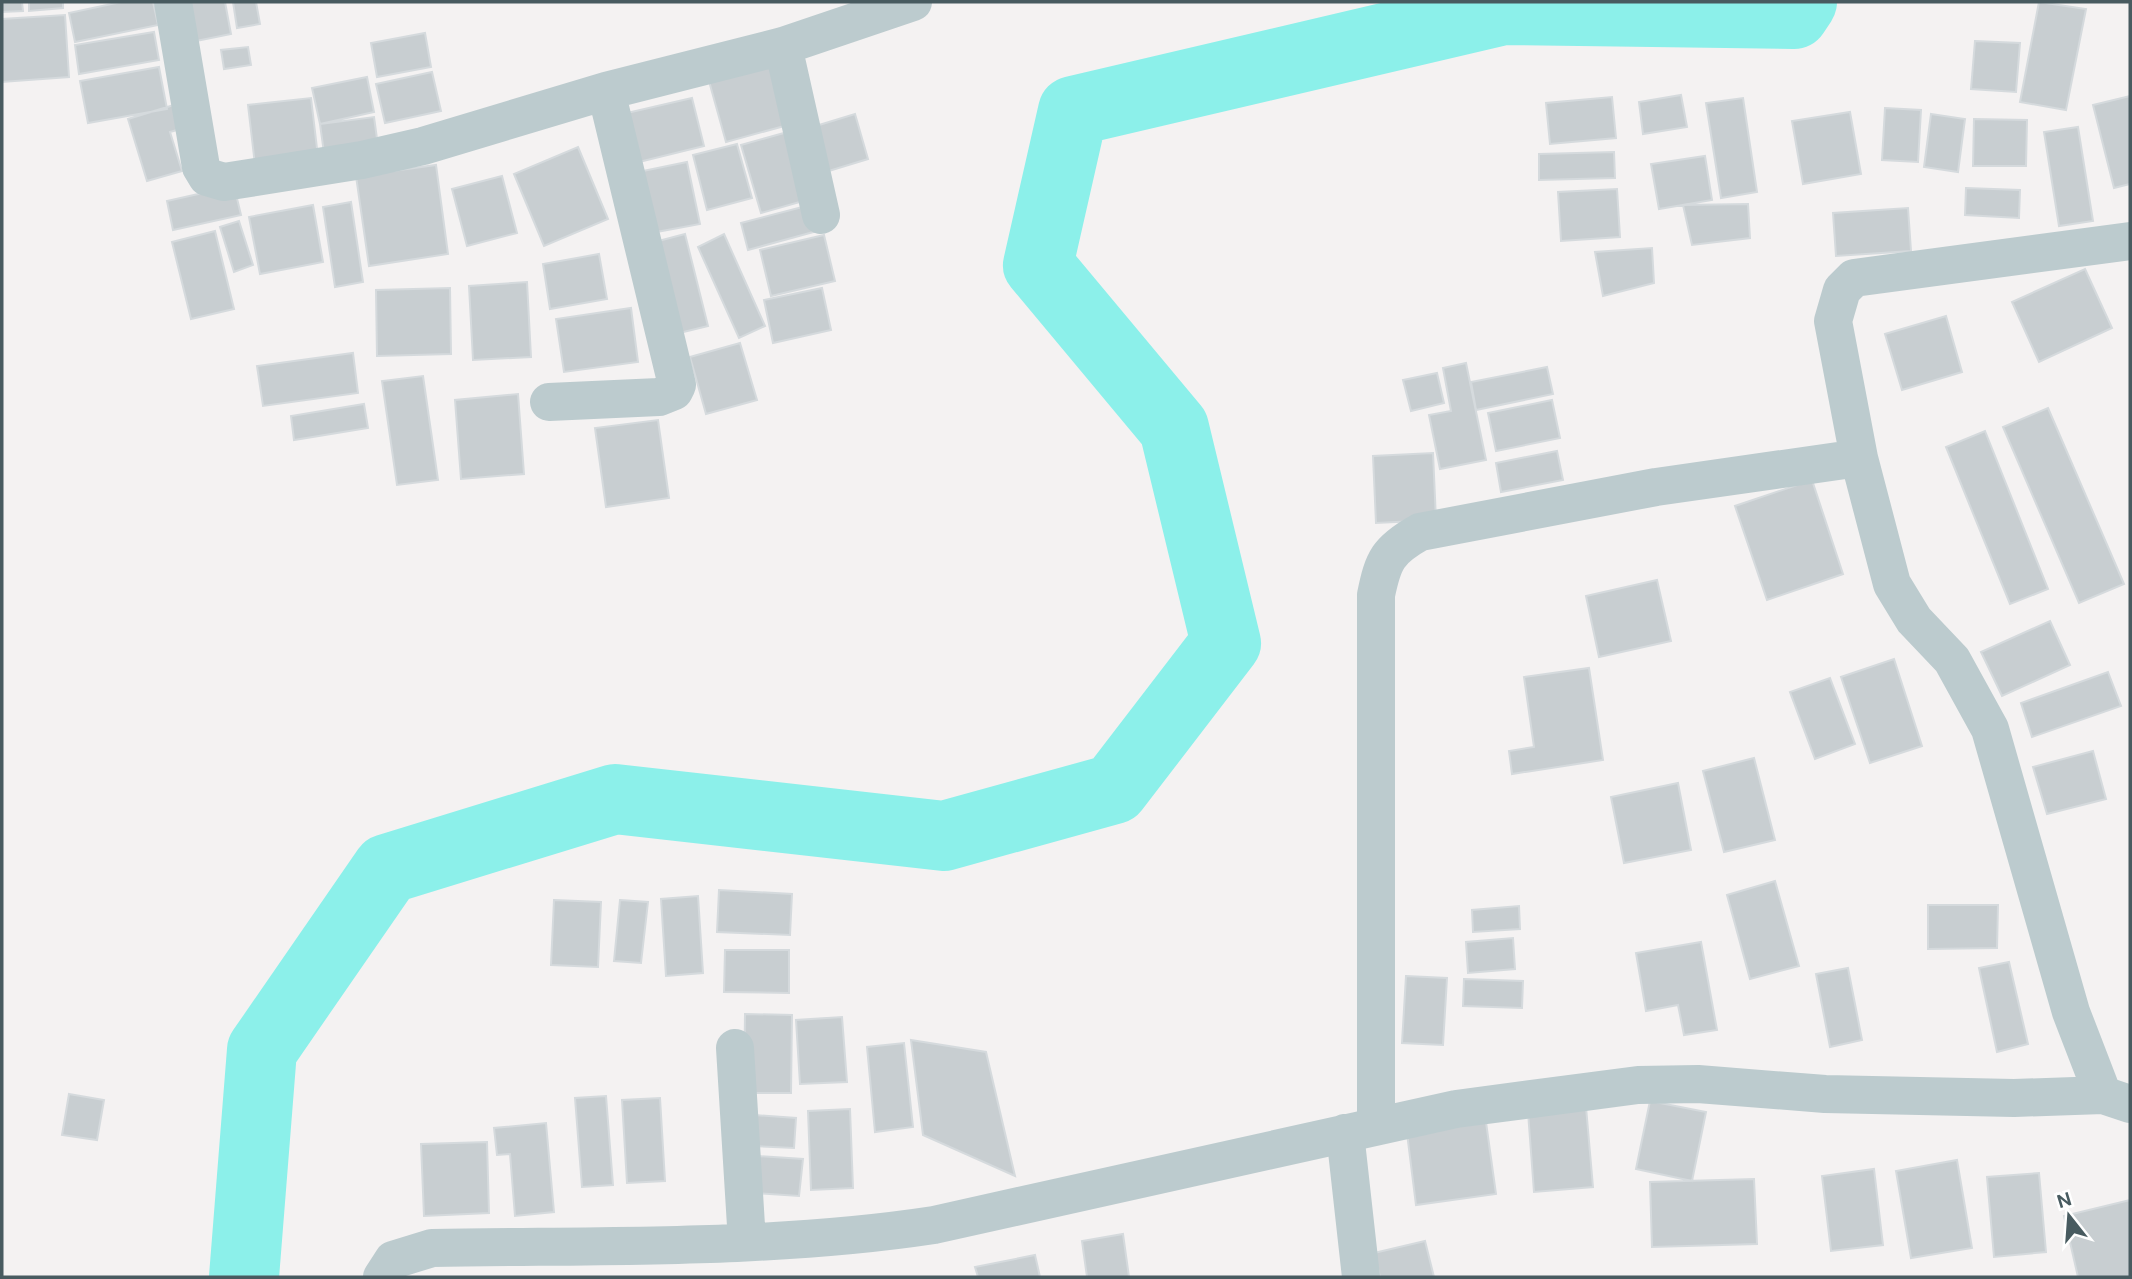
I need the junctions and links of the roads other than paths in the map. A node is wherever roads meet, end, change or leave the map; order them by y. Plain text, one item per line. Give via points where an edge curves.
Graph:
1 (173, 2) edge
2 (913, 2) edge
3 (783, 46) junction
4 (606, 91) junction
5 (821, 215) dead end
6 (2130, 241) edge
7 (549, 402) dead end
8 (1859, 458) junction
9 (735, 1048) dead end
10 (2116, 1100) edge
11 (1360, 1130) junction
12 (747, 1242) junction
13 (382, 1277) edge
14 (1361, 1277) edge

1 - 4 street via 201,167 207,177 218,181 247,180 422,146
2 - 3 street
3 - 4 street
3 - 5 street
4 - 7 street via 677,385 659,397
6 - 8 street via 1854,278 1842,290 1833,321
8 - 10 street via 1892,584 1914,620 1952,660 1990,729 2071,1012
8 - 11 street via 1656,487 1420,532 1386,558 1376,595
9 - 12 street
10 - 11 street via 1638,1085 1455,1109
11 - 12 street via 934,1225 877,1234
11 - 14 street
12 - 13 street via 432,1248 393,1260

